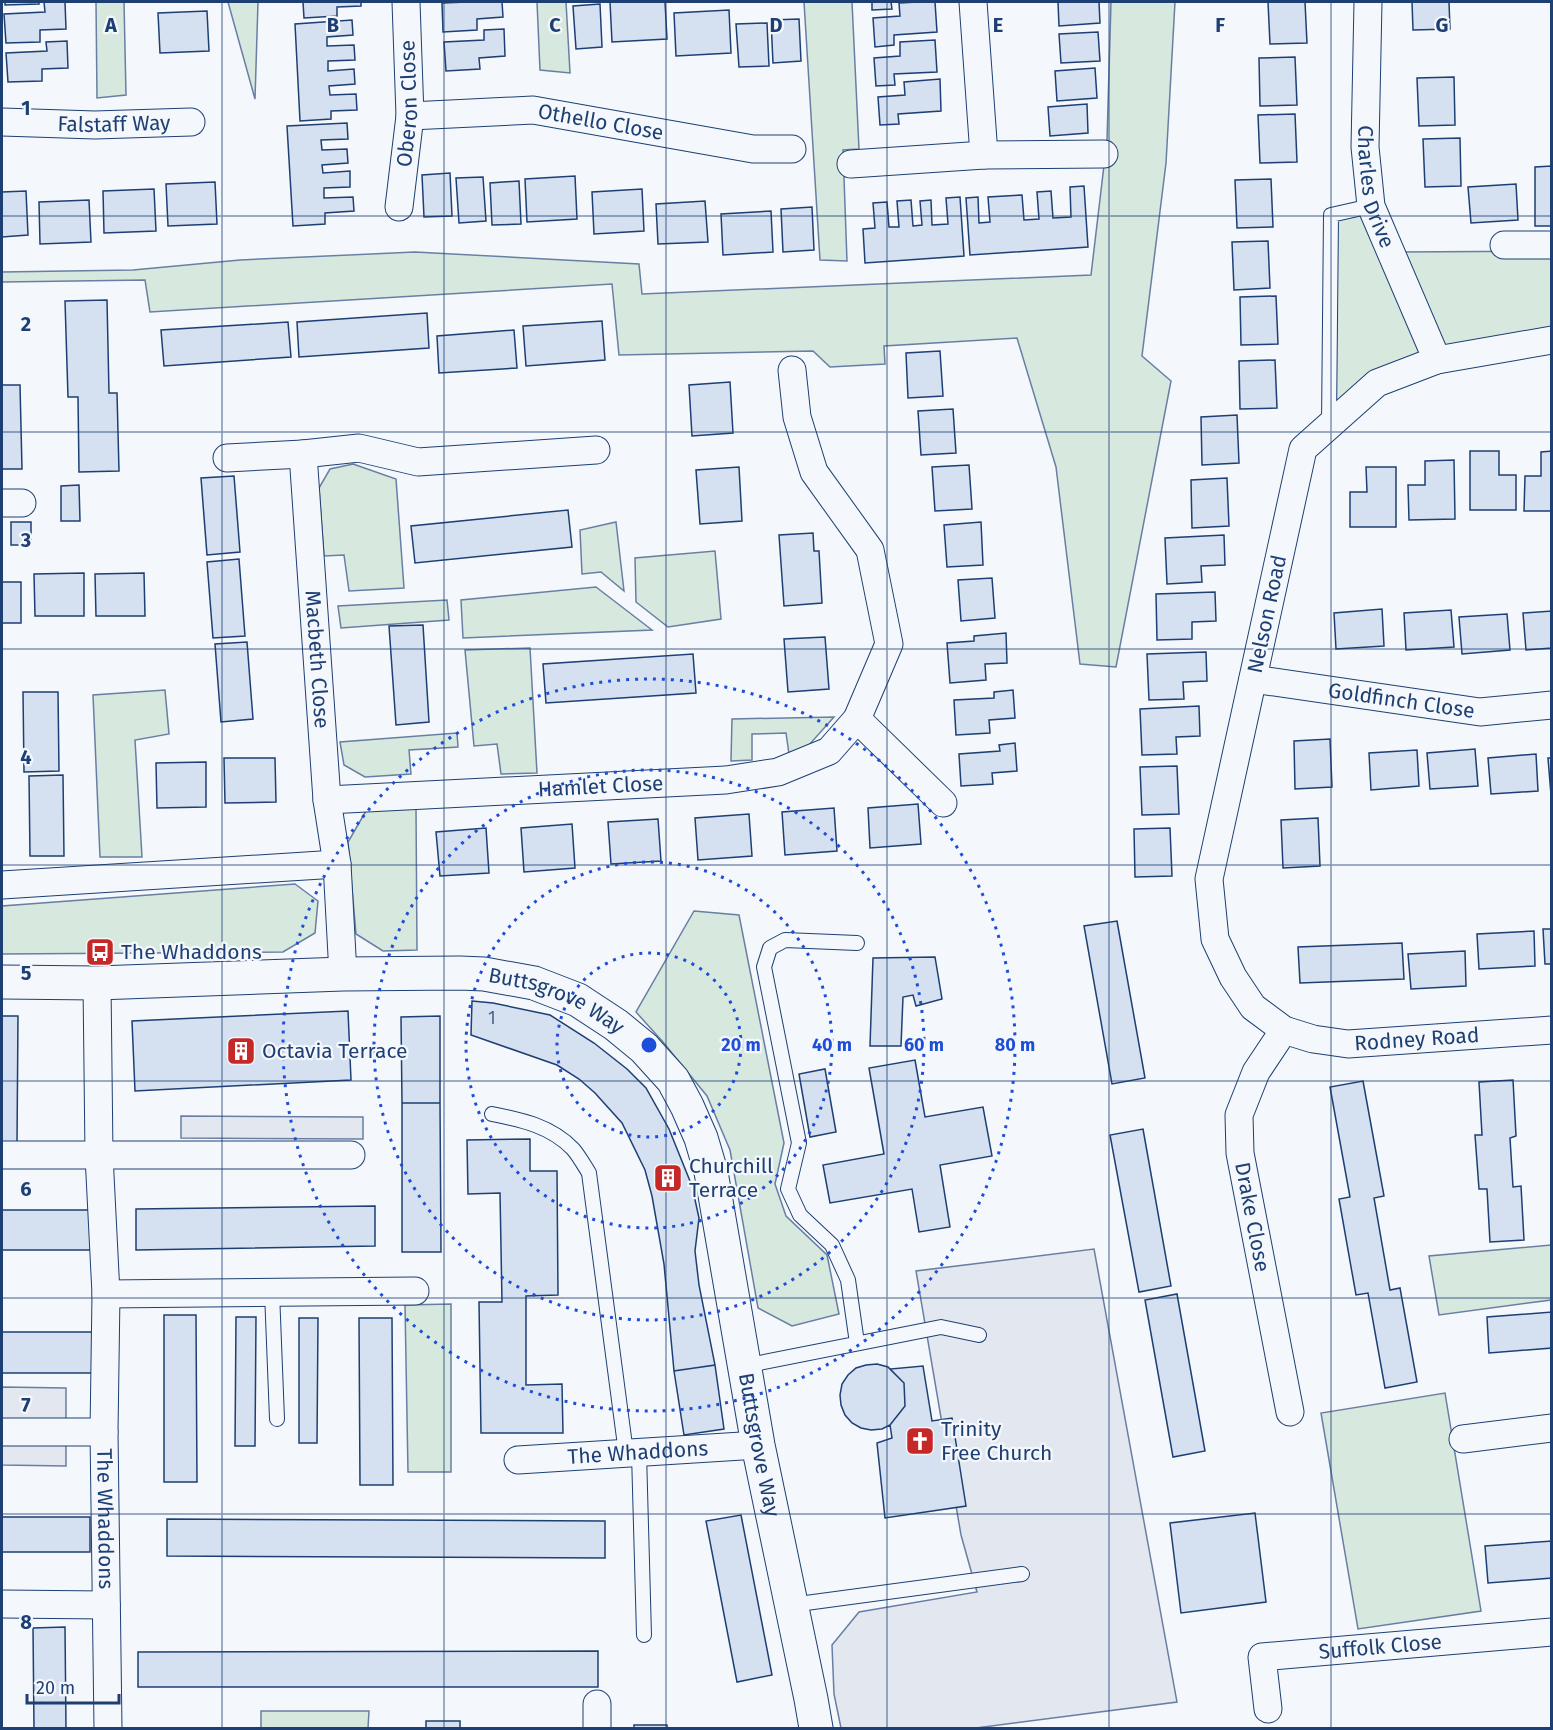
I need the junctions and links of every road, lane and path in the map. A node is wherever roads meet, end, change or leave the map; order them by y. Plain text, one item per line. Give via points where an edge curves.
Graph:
1 (406, 2) edge
2 (973, 2) edge
3 (1368, 2) edge
4 (410, 116) junction
5 (2, 122) edge
6 (191, 122) dead end
7 (792, 149) dead end
8 (1104, 154) dead end
9 (984, 155) junction
10 (851, 164) dead end
11 (1371, 206) junction
12 (399, 207) dead end
13 (1504, 245) dead end
14 (1551, 245) edge
15 (1551, 340) edge
16 (1437, 360) junction
17 (792, 370) dead end
18 (1329, 424) junction
19 (596, 450) dead end
20 (303, 454) junction
21 (227, 458) dead end
22 (1253, 680) junction
23 (1551, 705) edge
24 (857, 719) junction
25 (327, 800) junction
26 (943, 803) dead end
27 (337, 864) junction
28 (2, 885) edge
29 (857, 943) dead end
30 (343, 974) junction
31 (2, 982) edge
32 (97, 983) junction
33 (1284, 1030) junction
34 (1551, 1030) edge
35 (492, 1114) dead end
36 (2, 1155) edge
37 (99, 1155) junction
38 (351, 1155) dead end
39 (415, 1291) dead end
40 (272, 1292) junction
41 (106, 1294) junction
42 (979, 1335) dead end
43 (857, 1343) junction
44 (744, 1366) junction
45 (1290, 1412) dead end
46 (277, 1419) dead end
47 (1551, 1428) edge
48 (2, 1432) edge
49 (104, 1432) junction
50 (1463, 1439) dead end
51 (758, 1445) junction
52 (633, 1453) junction
53 (518, 1460) dead end
54 (1022, 1574) dead end
55 (2, 1604) edge
56 (106, 1605) junction
57 (791, 1605) junction
58 (1551, 1632) edge
59 (644, 1635) dead end
60 (1269, 1709) dead end
61 (108, 1728) edge
62 (816, 1728) edge

1 - 4 street, Oberon Close
2 - 9 street
3 - 11 street, Charles Drive via 1365,147
4 - 7 street, Othello Close via 533,110 753,149
4 - 12 street, Oberon Close
5 - 6 street, Falstaff Way
8 - 9 street
9 - 10 street
11 - 16 street, Charles Drive
11 - 18 lane via 1331,215
13 - 14 street
15 - 16 street, Nelson Road
16 - 18 street, Nelson Road via 1377,383
17 - 24 street, Hamlet Close via 797,417 814,472 870,550 889,644
18 - 22 street, Nelson Road via 1303,449
19 - 20 street via 418,462 359,448
20 - 21 street
20 - 25 street, Macbeth Close
22 - 23 street, Goldfinch Close via 1480,712
22 - 33 street, Nelson Road via 1209,879 1215,939 1233,977 1253,1007
24 - 25 street, Hamlet Close via 829,751 778,772 737,779
24 - 26 street
25 - 27 street, Macbeth Close
27 - 28 street
27 - 30 street, Macbeth Close
29 - 43 lane via 784,940 770,948 764,967 799,1143 788,1189 800,1215 836,1253 848,1280
30 - 32 street, Buttsgrove Way
30 - 44 street, Buttsgrove Way via 484,974 534,983 578,1000 644,1048 673,1080 701,1138 711,1172
31 - 32 street, Buttsgrove Way
32 - 37 street, The Whaddons
33 - 34 street, Rodney Road via 1348,1044
33 - 45 street, Drake Close via 1256,1072 1239,1114 1240,1153
35 - 52 lane via 527,1121 553,1133 573,1149 589,1173
36 - 37 street
37 - 38 street
37 - 41 street, The Whaddons
39 - 40 street
40 - 41 street
40 - 46 lane
41 - 49 street, The Whaddons
42 - 43 lane via 941,1328
43 - 44 lane
44 - 51 street, Buttsgrove Way
47 - 50 street
48 - 49 street, The Whaddons
49 - 56 street, The Whaddons
51 - 52 street, The Whaddons
51 - 57 street, Buttsgrove Way
52 - 53 street, The Whaddons
52 - 59 lane
54 - 57 lane
55 - 56 street, The Whaddons
56 - 61 street, The Whaddons
57 - 62 street, Buttsgrove Way
58 - 60 street, Suffolk Close via 1262,1657

